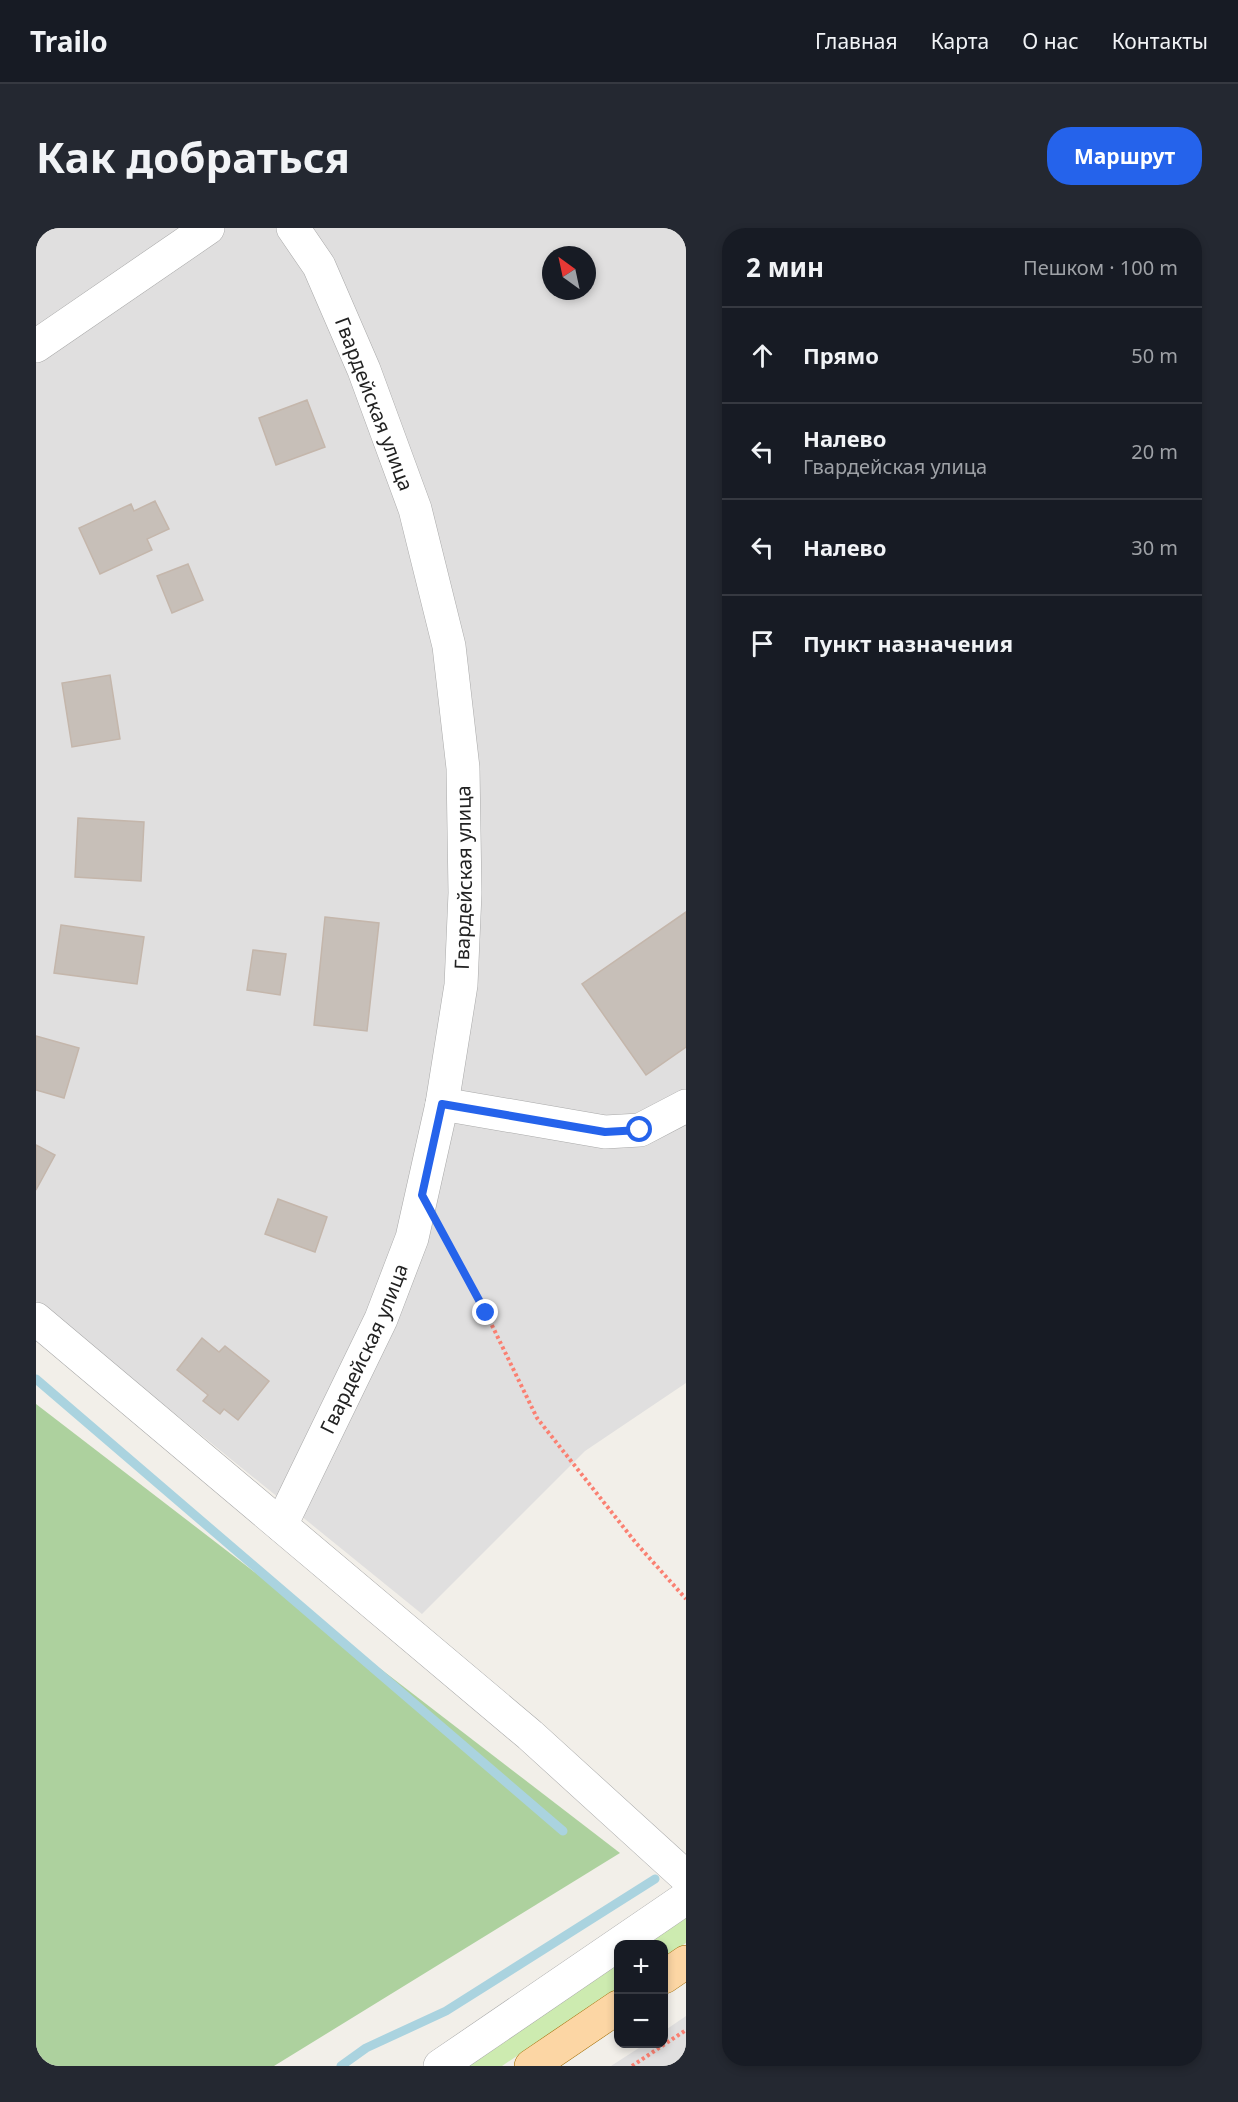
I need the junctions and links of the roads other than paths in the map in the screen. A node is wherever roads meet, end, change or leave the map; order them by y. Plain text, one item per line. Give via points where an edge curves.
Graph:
1 (208, 228) edge
2 (293, 228) edge
3 (36, 346) edge
4 (442, 1104) junction
5 (686, 1106) edge
6 (36, 1319) edge
7 (281, 1525) junction
8 (686, 1878) edge
9 (686, 1898) edge
10 (686, 1962) edge
11 (668, 1974) edge
12 (614, 2010) edge
13 (440, 2066) edge
14 (531, 2066) edge

1 - 3 street
2 - 4 street, Гвардейская улица via 319,266 368,381 415,509 449,646 463,768 465,893 461,985
4 - 5 street via 605,1132 640,1130
4 - 7 street, Гвардейская улица via 412,1238 381,1319
6 - 7 street
7 - 8 street via 530,1736
9 - 13 street
10 - 11 main road
12 - 14 main road

